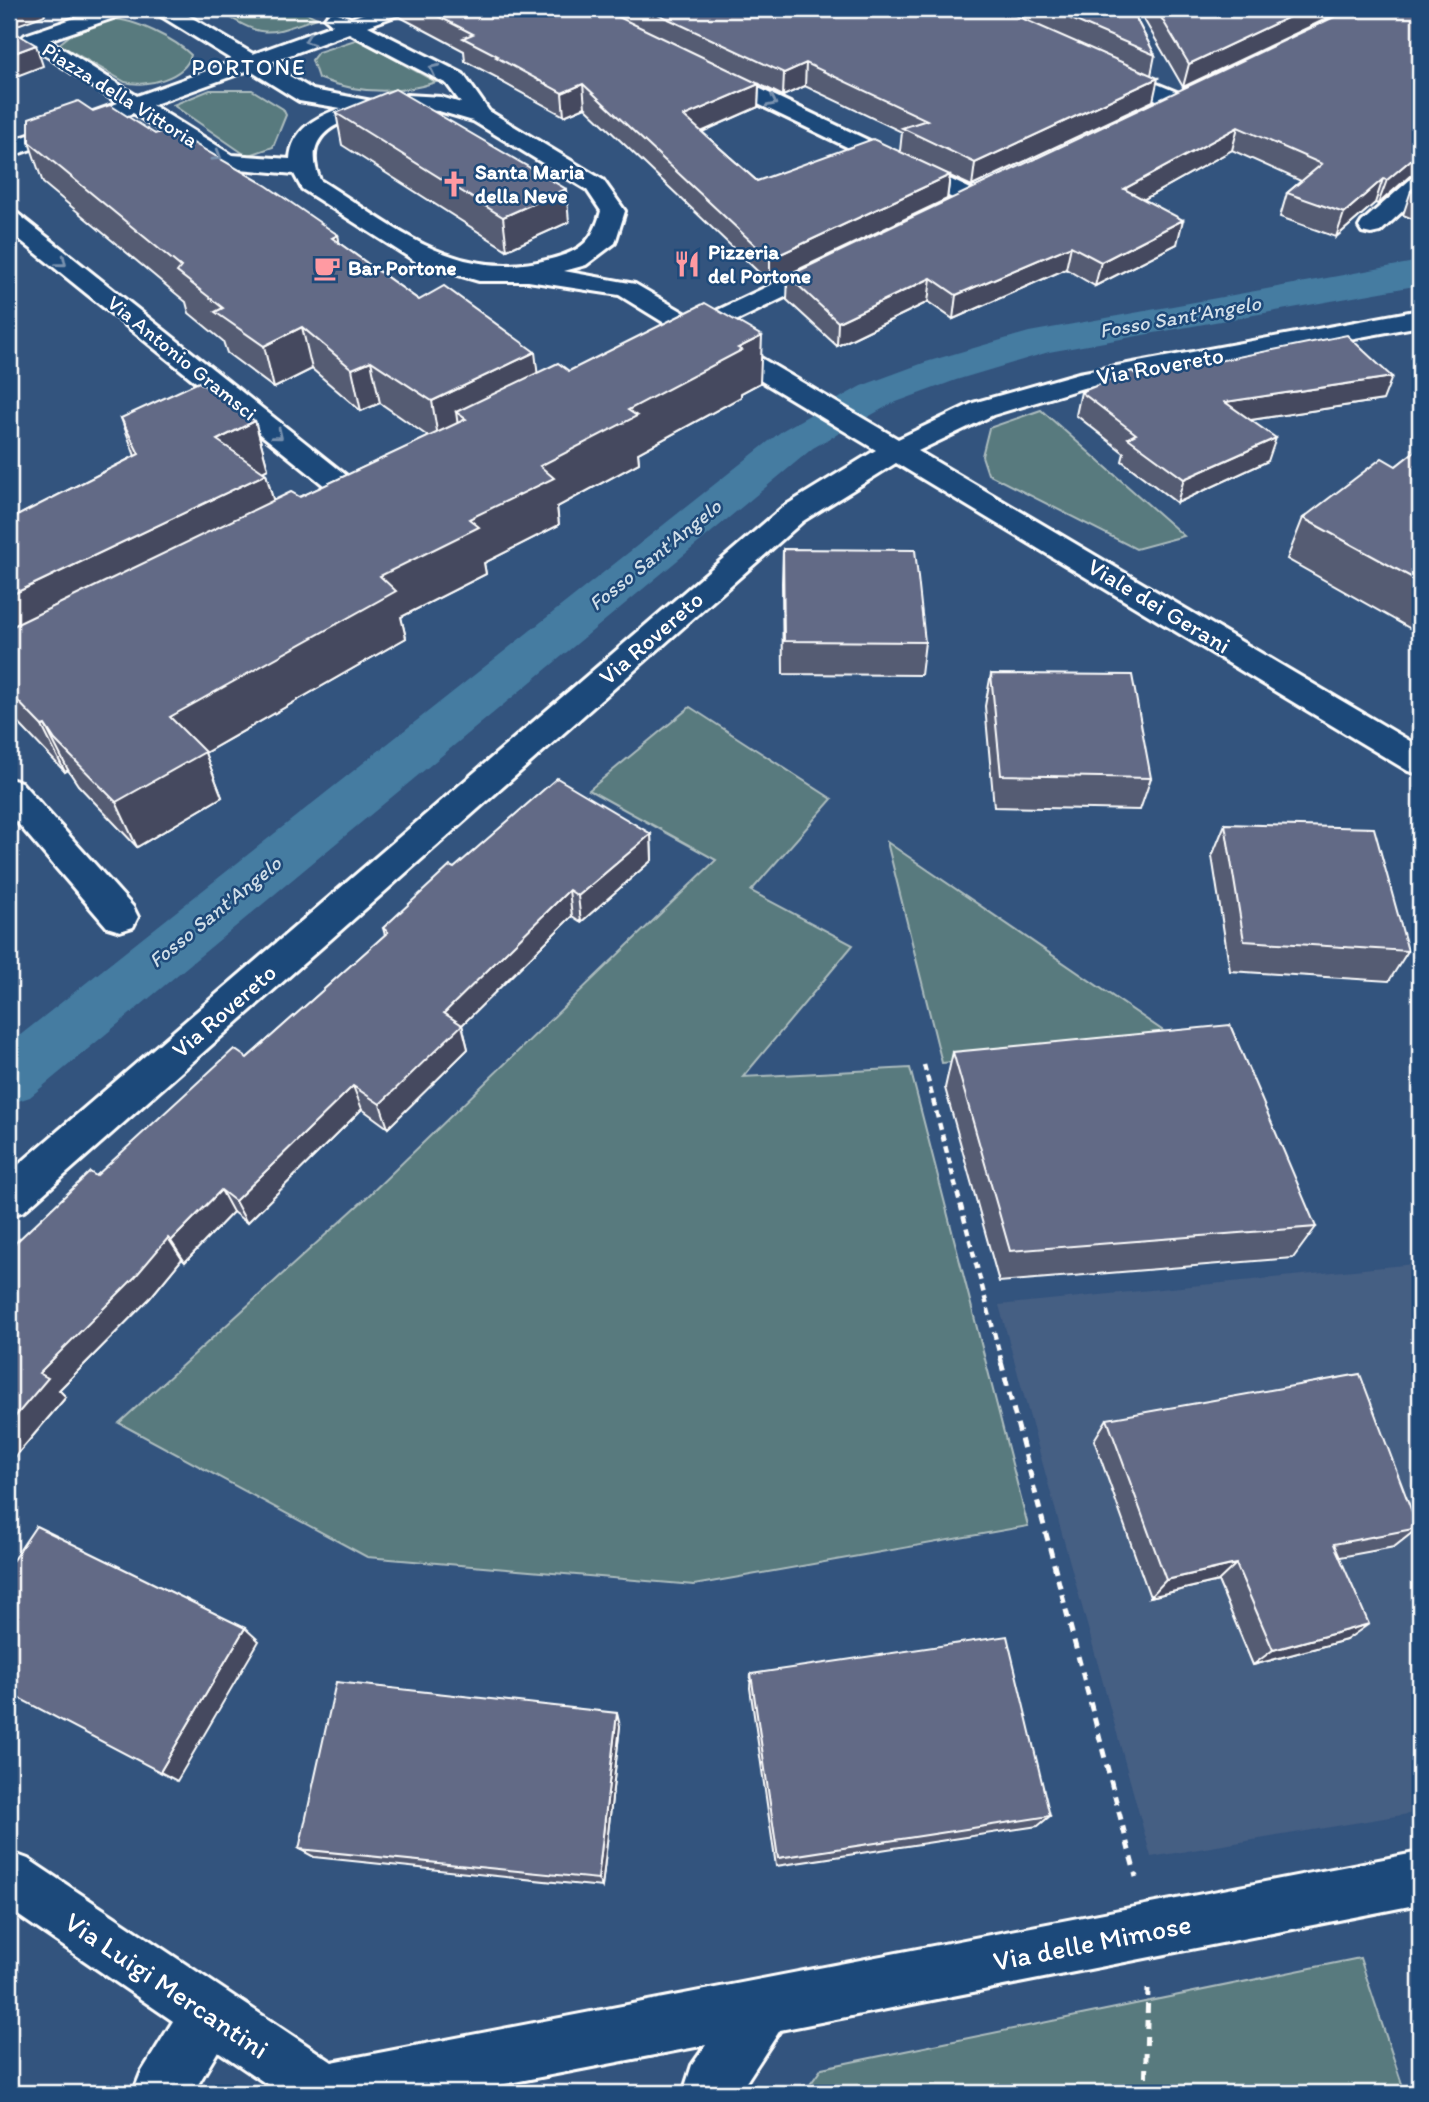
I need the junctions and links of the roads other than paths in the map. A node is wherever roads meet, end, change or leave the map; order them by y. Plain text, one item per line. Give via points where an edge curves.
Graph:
1 (121, 9) edge
2 (163, 9) edge
3 (318, 9) edge
4 (396, 9) edge
5 (349, 26) junction
6 (250, 61) junction
7 (689, 62) edge
8 (1091, 62) edge
9 (1158, 66) dead end
10 (1200, 89) edge
11 (307, 96) junction
12 (1176, 100) junction
13 (134, 104) junction
14 (369, 106) junction
15 (1152, 112) edge
16 (481, 116) junction
17 (313, 131) junction
18 (9, 150) edge
19 (299, 167) junction
20 (1420, 183) edge
21 (996, 187) edge
22 (971, 198) junction
23 (946, 210) edge
24 (9, 219) edge
25 (1371, 228) dead end
26 (606, 238) junction
27 (859, 252) edge
28 (528, 273) junction
29 (626, 289) junction
30 (1420, 317) edge
31 (697, 330) junction
32 (660, 348) edge
33 (897, 450) junction
34 (356, 497) edge
35 (1420, 762) edge
36 (9, 791) edge
37 (120, 918) dead end
38 (9, 1198) edge
39 (9, 1878) edge
40 (1420, 1878) edge
41 (764, 2006) junction
42 (209, 2014) junction
43 (161, 2093) edge
44 (329, 2093) edge
45 (711, 2093) edge

1 - 13 street, Piazza della Vittoria via 32,40
2 - 6 street
3 - 5 street
4 - 5 street
5 -> 6 street
16 -> 5 street via 455,79
6 - 11 street
6 - 13 street
7 -> 22 street
8 - 12 street
9 - 12 street
10 - 12 street
11 - 14 street
11 - 17 street
12 - 15 street
13 - 18 street
13 -> 19 street, Piazza della Vittoria via 226,162
14 - 16 street via 441,104
14 - 17 street via 335,117
16 - 26 street via 594,185 613,211
17 - 19 street via 305,141
19 - 28 street via 310,184 427,258 479,273
20 - 25 street
21 - 22 street
22 - 23 street
24 -> 34 street, Via Antonio Gramsci
26 - 28 street via 577,260
26 - 29 street
27 - 31 street
28 - 29 street
29 - 31 street
30 - 33 street, Via Rovereto via 1079,381 982,409
31 - 32 street
31 - 33 street, Viale dei Gerani
33 - 35 street, Viale dei Gerani
33 - 38 street, Via Rovereto via 793,514
36 - 37 street
39 - 42 street, Via Luigi Mercantini
40 - 41 street, Via delle Mimose
41 - 44 street, Via delle Mimose
41 - 45 street
42 - 43 street
42 - 44 street, Via Luigi Mercantini

